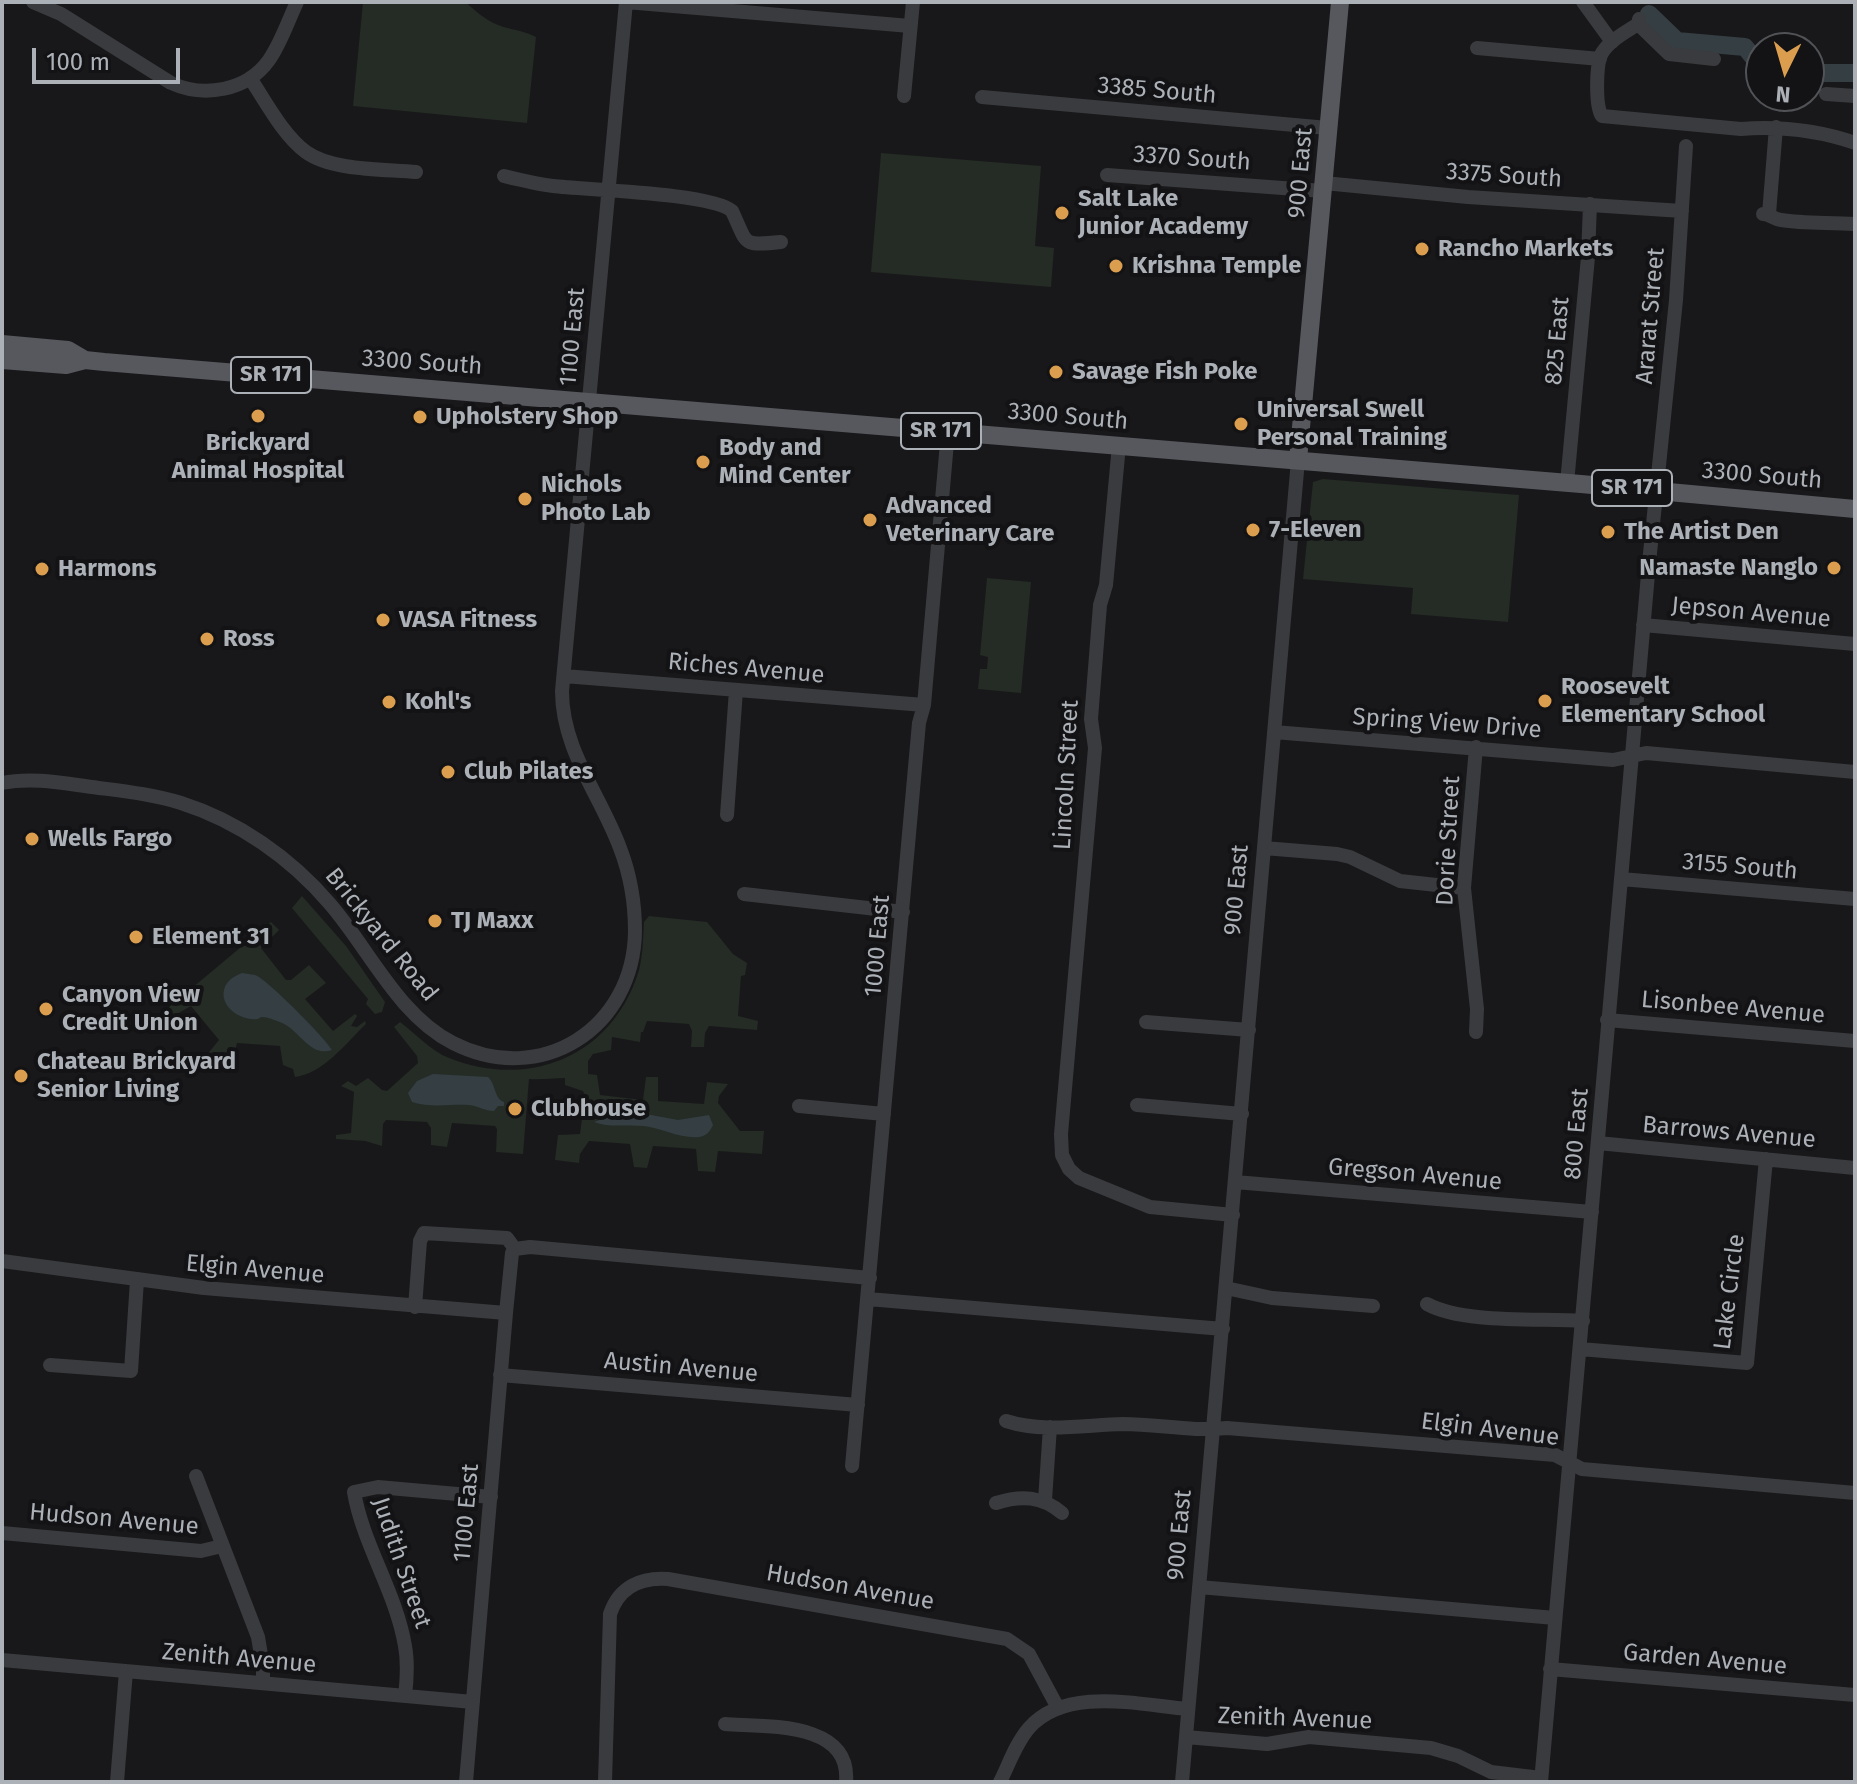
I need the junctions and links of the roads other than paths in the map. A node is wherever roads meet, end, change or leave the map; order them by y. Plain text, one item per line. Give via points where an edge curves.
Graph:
1 (33, 2) edge
2 (297, 2) edge
3 (626, 2) edge
4 (913, 2) edge
5 (1340, 2) edge
6 (1583, 2) edge
7 (762, 8) edge
8 (910, 26) junction
9 (1612, 42) junction
10 (1477, 48) dead end
11 (1600, 59) junction
12 (1714, 59) dead end
13 (250, 78) junction
14 (1826, 94) dead end
15 (904, 96) dead end
16 (1855, 96) edge
17 (982, 97) dead end
18 (1776, 127) junction
19 (1328, 128) junction
20 (1855, 143) edge
21 (1686, 146) dead end
22 (416, 172) dead end
23 (1107, 175) dead end
24 (504, 176) dead end
25 (1323, 187) junction
26 (609, 191) junction
27 (1590, 204) junction
28 (1682, 211) junction
29 (1855, 224) edge
30 (781, 242) dead end
31 (2, 344) edge
32 (2, 360) edge
33 (85, 360) junction
34 (589, 401) junction
35 (948, 431) junction
36 (1119, 445) junction
37 (1298, 460) junction
38 (1567, 483) junction
39 (1656, 490) junction
40 (1855, 509) edge
41 (1643, 625) junction
42 (1855, 644) edge
43 (564, 676) junction
44 (736, 690) junction
45 (924, 705) junction
46 (1274, 732) junction
47 (1476, 747) junction
48 (1632, 757) junction
49 (1855, 772) edge
50 (2, 783) edge
51 (727, 815) dead end
52 (1264, 848) junction
53 (1621, 879) junction
54 (1464, 888) junction
55 (744, 894) dead end
56 (1855, 899) edge
57 (903, 912) junction
58 (1607, 1020) junction
59 (1146, 1022) dead end
60 (1249, 1030) junction
61 (1476, 1032) dead end
62 (1855, 1041) edge
63 (1137, 1105) dead end
64 (799, 1106) dead end
65 (884, 1114) junction
66 (1242, 1114) junction
67 (1598, 1143) junction
68 (1766, 1159) junction
69 (1855, 1168) edge
70 (1235, 1182) junction
71 (1592, 1212) junction
72 (1233, 1215) junction
73 (515, 1249) junction
74 (2, 1261) edge
75 (870, 1278) junction
76 (137, 1280) junction
77 (1226, 1288) junction
78 (868, 1299) junction
79 (1427, 1304) dead end
80 (1373, 1306) dead end
81 (415, 1307) junction
82 (506, 1313) junction
83 (1583, 1321) junction
84 (1223, 1329) junction
85 (1580, 1349) junction
86 (50, 1365) dead end
87 (500, 1375) junction
88 (858, 1405) junction
89 (1006, 1421) dead end
90 (1050, 1427) junction
91 (1214, 1429) junction
92 (1568, 1462) junction
93 (852, 1466) dead end
94 (196, 1476) dead end
95 (1855, 1493) edge
96 (491, 1497) junction
97 (1045, 1500) junction
98 (996, 1503) dead end
99 (1062, 1513) dead end
100 (2, 1533) edge
101 (222, 1546) junction
102 (1199, 1587) junction
103 (1555, 1618) junction
104 (2, 1660) edge
105 (1550, 1669) junction
106 (126, 1671) junction
107 (263, 1683) junction
108 (1855, 1695) edge
109 (405, 1696) junction
110 (473, 1702) junction
111 (1058, 1708) junction
112 (1188, 1709) junction
113 (725, 1724) dead end
114 (1186, 1737) junction
115 (1541, 1780) edge
116 (117, 1782) edge
117 (466, 1782) edge
118 (605, 1782) edge
119 (846, 1782) edge
120 (1000, 1782) edge
121 (1182, 1782) edge

1 - 13 street via 180,87 215,91
2 - 13 street via 270,59
3 - 7 street
3 - 26 street, 1100 East
4 - 8 street
5 - 19 main road, 900 East
6 - 9 street
7 - 8 street
8 - 15 street
9 - 11 street
9 - 12 street via 1638,22 1669,54
10 - 11 street
11 - 18 street via 1597,108 1606,117 1741,129
13 - 22 street via 293,140 312,156 335,164
14 - 16 street
17 - 19 street, 3385 South
18 - 20 street via 1826,133
18 - 29 street via 1766,214 1797,222
19 - 25 main road, 900 East
21 - 28 street, Ararat Street
23 - 25 street, 3370 South
24 - 26 street
25 - 27 street, 3375 South
25 - 37 main road, 900 East
26 - 30 street via 722,205 732,211 746,241
26 - 34 street, 1100 East
27 - 28 street, 3375 South
27 - 38 street, 825 East
28 - 39 street, Ararat Street
31 - 33 main road, 3300 South / SR 171 via 68,350
32 - 33 main road, 3300 South / SR 171 via 66,365
33 - 34 main road, 3300 South / SR 171
34 - 35 main road, 3300 South / SR 171
34 - 43 street, 1100 East
35 - 36 main road, 3300 South / SR 171
35 - 45 street, 1000 East
36 - 37 main road, 3300 South / SR 171
36 - 72 street, Lincoln Street via 1099,619 1091,719 1095,748 1062,1155 1079,1178 1150,1207
37 - 38 main road, 3300 South / SR 171
37 - 46 street, 900 East
38 - 39 main road, 3300 South / SR 171
39 - 40 main road, 3300 South / SR 171
39 - 41 street, 800 East
41 - 42 street, Jepson Avenue
41 - 48 street, 800 East
43 - 44 street, Riches Avenue
43 - 50 street, Brickyard Road via 567,734 627,866 634,946 621,993 601,1021 576,1041 531,1058 484,1055 425,1024 300,873 261,842 210,814 129,792 44,780
44 - 45 street, Riches Avenue
44 - 51 street
45 - 57 street, 1000 East
46 - 47 street, Spring View Drive
46 - 52 street, 900 East
47 - 48 street, Spring View Drive via 1613,760
47 - 54 street, Dorie Street
48 - 49 street, Spring View Drive via 1646,753
48 - 53 street, 800 East
52 - 54 street via 1337,854 1400,881
52 - 60 street, 900 East
53 - 56 street, 3155 South
53 - 58 street, 800 East
54 - 61 street, Dorie Street
55 - 57 street
57 - 65 street, 1000 East
58 - 62 street, Lisonbee Avenue
58 - 67 street, 800 East
59 - 60 street
60 - 66 street, 900 East
63 - 66 street
64 - 65 street
65 - 75 street, 1000 East
66 - 70 street, 900 East
67 - 68 street, Barrows Avenue
67 - 71 street, 800 East
68 - 69 street, Barrows Avenue
68 - 85 street, Lake Circle via 1747,1363
70 - 71 street, Gregson Avenue
70 - 72 street, 900 East
71 - 83 street, 800 East
72 - 77 street, 900 East
73 - 75 street
73 - 81 street via 507,1238 424,1233
73 - 82 street, 1100 East
74 - 76 street, Elgin Avenue
75 - 78 street, 1000 East
76 - 81 street, Elgin Avenue
76 - 86 street via 131,1371
77 - 80 street via 1272,1298
77 - 84 street, 900 East
78 - 84 street
78 - 88 street, 1000 East
79 - 83 street via 1442,1312
81 - 82 street, Elgin Avenue
82 - 87 street, 1100 East
83 - 85 street, 800 East
84 - 91 street, 900 East
85 - 92 street, 800 East
87 - 88 street, Austin Avenue
87 - 96 street, 1100 East
88 - 93 street, 1000 East
89 - 90 street
90 - 91 street
90 - 97 street
91 - 92 street, Elgin Avenue via 1555,1455
91 - 102 street, 900 East
92 - 95 street, Elgin Avenue via 1582,1469
92 - 103 street, 800 East
94 - 101 street
96 - 109 street, Judith Street via 378,1487 354,1492 358,1516 401,1628
96 - 110 street, 1100 East
97 - 98 street
97 - 99 street
100 - 101 street, Hudson Avenue via 201,1551
101 - 107 street via 258,1637
102 - 103 street
102 - 112 street, 900 East
103 - 105 street, 800 East
104 - 106 street, Zenith Avenue
105 - 108 street, Garden Avenue
105 - 115 street, 800 East
106 - 107 street, Zenith Avenue
106 - 116 street
107 - 109 street, Zenith Avenue
109 - 110 street, Zenith Avenue
110 - 117 street, 1100 East
111 - 112 street via 1091,1701
111 - 118 street, Hudson Avenue via 1029,1654 1001,1637 661,1578 644,1580 627,1588 612,1609
111 - 120 street via 1024,1735
112 - 114 street, 900 East
113 - 119 street via 816,1734 840,1755
114 - 115 street, Zenith Avenue via 1267,1744 1309,1737 1431,1748 1491,1772
114 - 121 street, 900 East

